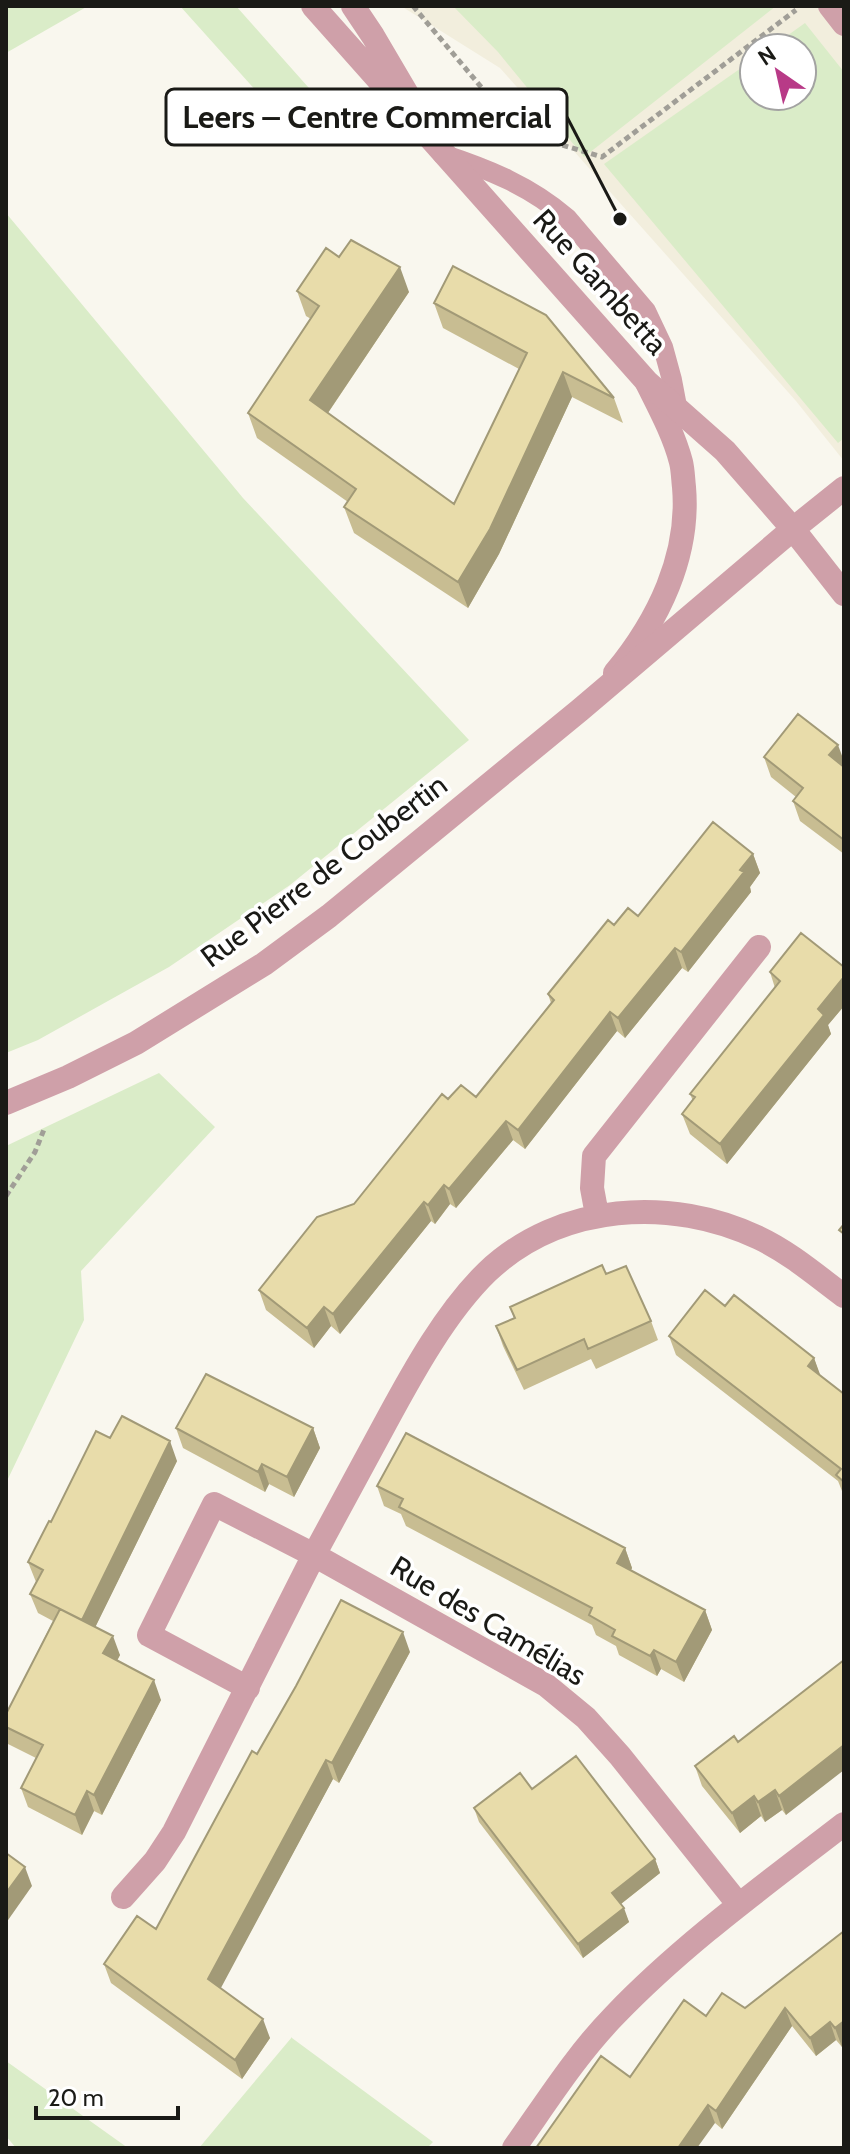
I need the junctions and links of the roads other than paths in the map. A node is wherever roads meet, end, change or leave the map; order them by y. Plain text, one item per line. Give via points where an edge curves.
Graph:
1 (313, 6) edge
2 (353, 6) edge
3 (830, 6) edge
4 (844, 24) edge
5 (442, 154) junction
6 (647, 382) junction
7 (679, 409) junction
8 (682, 465) junction
9 (844, 488) edge
10 (793, 529) junction
11 (844, 594) edge
12 (580, 710) junction
13 (759, 947) dead end
14 (6, 1103) edge
15 (597, 1215) junction
16 (844, 1296) edge
17 (314, 1555) junction
18 (248, 1688) junction
19 (844, 1824) edge
20 (123, 1897) dead end
21 (739, 1905) junction
22 (514, 2148) edge

1 - 5 street, Rue Gambetta
2 - 5 street
3 - 4 street
5 - 6 street, Rue Gambetta
5 - 7 lane via 515,182 567,218 646,311 663,347
6 - 7 street, Rue Gambetta
6 - 8 street, Rue Pierre de Coubertin
7 - 8 lane
7 - 10 street, Rue Gambetta via 725,451
8 - 12 street, Rue Pierre de Coubertin via 686,508 672,577 630,655
9 - 10 street, Rue Pierre de Coubertin
10 - 11 street, Rue Gambetta
10 - 12 street, Rue Pierre de Coubertin
12 - 14 street, Rue Pierre de Coubertin via 264,964 136,1043
13 - 15 street via 594,1156
15 - 16 street via 652,1211 713,1221 760,1238
15 - 17 street via 527,1241 487,1272 450,1316 415,1368
17 - 18 street
17 - 18 street, Rue des Camélias via 214,1504 149,1635
17 - 21 street, Rue des Camélias via 546,1685 620,1756
18 - 20 street via 174,1832
19 - 21 street
21 - 22 street via 613,2016

